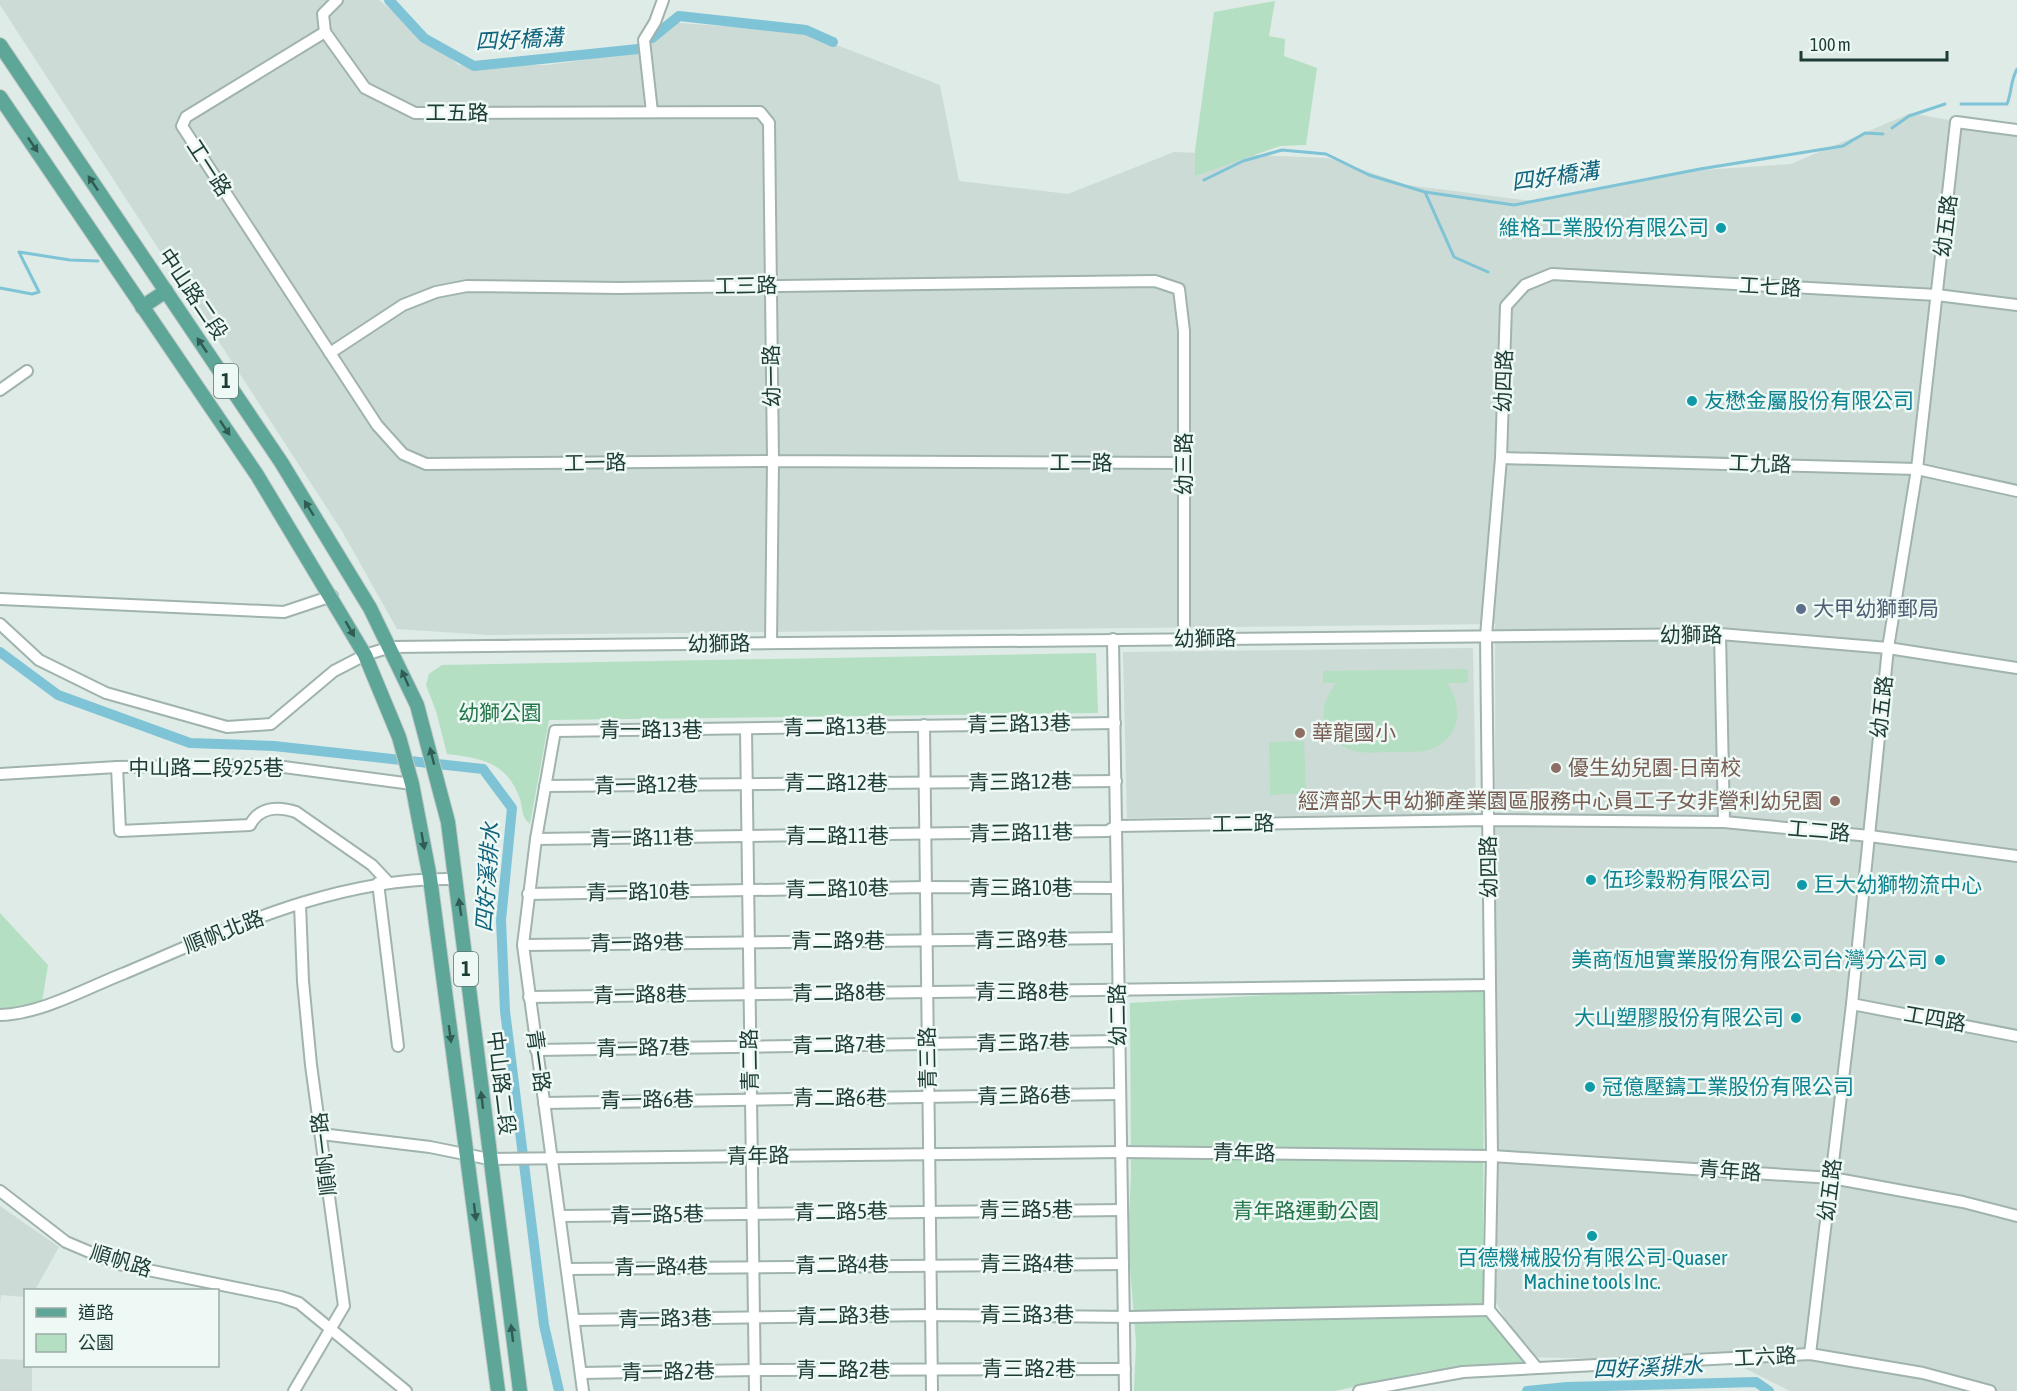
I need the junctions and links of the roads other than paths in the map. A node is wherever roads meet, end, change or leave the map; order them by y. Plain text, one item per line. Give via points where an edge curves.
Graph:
1 (337, 0) edge
2 (663, 0) edge
3 (325, 32) junction
4 (0, 45) edge
5 (0, 97) edge
6 (652, 112) junction
7 (760, 112) joint
8 (2017, 130) edge
9 (1525, 285) joint
10 (771, 286) junction
11 (1179, 289) joint
12 (166, 291) junction
13 (1937, 295) junction
14 (2017, 306) edge
15 (142, 307) junction
16 (330, 353) junction
17 (27, 371) dead end
18 (0, 390) edge
19 (1502, 458) junction
20 (773, 461) junction
21 (1184, 463) junction
22 (1917, 469) junction
23 (2017, 491) edge
24 (332, 596) junction
25 (0, 599) edge
26 (0, 624) edge
27 (1720, 634) junction
28 (1486, 636) junction
29 (1113, 639) junction
30 (1184, 639) junction
31 (771, 643) junction
32 (391, 647) junction
33 (1888, 648) junction
34 (365, 655) junction
35 (2017, 668) edge
36 (1115, 723) junction
37 (924, 725) junction
38 (746, 729) junction
39 (555, 731) joint
40 (117, 767) junction
41 (0, 774) edge
42 (1116, 781) junction
43 (412, 783) junction
44 (747, 783) junction
45 (925, 783) junction
46 (545, 786) junction
47 (1488, 820) junction
48 (1724, 822) junction
49 (1116, 826) junction
50 (925, 835) junction
51 (748, 836) junction
52 (1869, 836) junction
53 (536, 839) junction
54 (2017, 856) edge
55 (430, 878) junction
56 (456, 879) junction
57 (383, 882) junction
58 (926, 887) junction
59 (1116, 888) junction
60 (749, 890) junction
61 (528, 894) junction
62 (300, 904) junction
63 (1116, 938) junction
64 (750, 940) junction
65 (926, 941) junction
66 (523, 945) junction
67 (1490, 985) junction
68 (1117, 991) junction
69 (927, 992) junction
70 (750, 994) junction
71 (529, 997) junction
72 (1852, 1004) junction
73 (0, 1016) edge
74 (2017, 1036) edge
75 (1118, 1041) junction
76 (928, 1044) junction
77 (398, 1046) dead end
78 (750, 1047) junction
79 (536, 1050) junction
80 (1119, 1094) junction
81 (751, 1098) junction
82 (929, 1098) junction
83 (544, 1103) junction
84 (321, 1134) junction
85 (1120, 1152) junction
86 (468, 1154) junction
87 (931, 1154) junction
88 (752, 1155) junction
89 (1492, 1156) junction
90 (550, 1158) junction
91 (489, 1159) junction
92 (1832, 1178) junction
93 (0, 1191) edge
94 (1122, 1210) junction
95 (930, 1211) junction
96 (752, 1213) junction
97 (561, 1216) junction
98 (2017, 1216) edge
99 (930, 1264) junction
100 (1123, 1264) junction
101 (753, 1266) junction
102 (568, 1269) junction
103 (1489, 1310) junction
104 (931, 1315) junction
105 (1123, 1315) junction
106 (754, 1318) junction
107 (575, 1320) junction
108 (332, 1329) junction
109 (1810, 1354) junction
110 (1536, 1367) junction
111 (1125, 1369) junction
112 (755, 1370) junction
113 (932, 1370) junction
114 (581, 1373) junction
115 (294, 1391) edge
116 (406, 1391) edge
117 (498, 1391) edge
118 (520, 1391) edge
119 (583, 1391) edge
120 (755, 1391) edge
121 (932, 1391) edge
122 (1125, 1391) edge
123 (1359, 1391) edge
124 (1990, 1391) edge

1 - 3 street via 323,14
2 - 6 street via 656,22 644,40
3 - 6 street, 工五路 via 365,88 415,113
3 - 16 street, 工一路 via 186,117 182,126
12 -> 4 main road, 中山路二段 / 1
5 -> 15 main road, 1
6 - 7 street, 工五路
7 - 10 street, 幼一路 via 769,123
8 - 13 street, 幼五路 via 1956,122
9 - 13 street, 工七路 via 1552,274
9 - 19 street, 幼四路 via 1506,306
10 - 11 street, 工三路 via 1155,281
10 - 16 street, 工三路 via 467,286 436,292 404,305
10 - 20 street, 幼一路
11 - 21 street, 幼三路 via 1184,331
12 - 15 main road
32 -> 12 main road, 中山路二段 / 1 via 281,462
13 - 14 street, 工七路
13 - 22 street, 幼五路
15 -> 24 main road, 1
16 - 20 street, 工一路 via 377,425 403,454 426,464
17 - 18 street
19 - 22 street, 工九路
19 - 28 street, 幼四路
20 - 21 street, 工一路
20 - 31 street, 幼一路
21 - 30 street, 幼三路
22 - 23 street, 工九路
22 - 33 street, 幼五路
24 - 25 street via 284,612
24 -> 34 main road, 1
26 - 34 street, 幼獅路 via 39,660 106,693 227,727 271,724 334,671
27 - 28 street, 幼獅路
27 - 33 street, 幼獅路
27 - 48 street
28 - 30 street, 幼獅路
28 - 47 street, 幼四路
29 - 30 street, 幼獅路
29 - 31 street, 幼獅路
29 - 36 street, 幼二路
31 - 32 street, 幼獅路
32 - 34 street, 幼獅路
56 -> 32 main road, 中山路二段 / 1 via 426,732
33 - 35 street, 幼獅路
33 - 52 street, 幼五路
34 - 43 main road, 1 via 399,737
36 - 37 street, 青三路13巷
36 - 42 street, 幼二路
37 - 38 street, 青二路13巷
37 - 45 street, 青三路
38 - 39 street, 青一路13巷
38 - 44 street, 青二路
39 - 46 street, 青一路
40 - 41 street, 中山路二段925巷
40 - 43 street, 中山路二段925巷 via 269,765
40 - 57 street via 120,831 250,825 254,817 266,810 282,807 296,812 372,865
42 - 45 street, 青三路12巷
42 - 49 street, 幼二路
43 -> 55 main road, 中山路二段 / 1
44 - 45 street, 青二路12巷
44 - 46 street, 青一路12巷
44 - 51 street, 青二路
45 - 50 street, 青三路
46 - 53 street, 青一路
47 - 48 street, 工二路
47 - 49 street, 工二路
47 - 67 street, 幼四路
48 - 52 street, 工二路
49 - 50 street, 青三路11巷 via 1108,831
49 - 59 street, 幼二路
50 - 51 street, 青二路11巷
50 - 58 street, 青三路
51 - 53 street, 青一路11巷
51 - 60 street, 青二路
52 - 54 street, 工二路
52 - 72 street, 幼五路
53 - 61 street, 青一路
55 - 56 street, 順帆北路
55 - 57 street, 順帆北路
55 -> 86 main road, 中山路二段 / 1
91 -> 56 main road, 中山路二段 / 1
57 - 62 street, 順帆北路
57 - 77 street
58 - 59 street, 青三路10巷
58 - 60 street, 青二路10巷
58 - 65 street, 青三路
59 - 63 street, 幼二路
60 - 61 street, 青一路10巷
60 - 64 street, 青二路
61 - 66 street, 青一路
62 - 73 street, 順帆北路 via 241,924 52,1002
62 - 84 street, 順帆一路 via 303,981
63 - 65 street, 青三路9巷
63 - 68 street, 幼二路
64 - 65 street, 青二路9巷
64 - 66 street, 青一路9巷
64 - 70 street, 青二路
65 - 69 street, 青三路
66 - 71 street, 青一路
67 - 68 street, 青三路8巷
67 - 89 street, 幼四路
68 - 69 street, 青三路8巷
68 - 75 street, 幼二路
69 - 70 street, 青二路8巷
69 - 76 street, 青三路
70 - 71 street, 青一路8巷
70 - 78 street, 青二路
71 - 79 street, 青一路
72 - 74 street, 工四路
72 - 92 street, 幼五路
75 - 76 street, 青三路7巷
75 - 80 street, 幼二路
76 - 78 street, 青二路7巷
76 - 82 street, 青三路
78 - 79 street, 青一路7巷
78 - 81 street, 青二路
79 - 83 street, 青一路
80 - 82 street, 青三路6巷
80 - 85 street, 幼二路
81 - 82 street, 青二路6巷
81 - 83 street, 青一路6巷
81 - 88 street, 青二路
82 - 87 street, 青三路
83 - 90 street, 青一路
84 - 86 street, 青年路
84 - 108 street, 順帆一路 via 344,1306
85 - 87 street, 青年路
85 - 89 street, 青年路
85 - 94 street, 幼二路
86 - 91 street, 青年路
86 -> 117 main road, 中山路二段 / 1
87 - 88 street, 青年路
87 - 95 street, 青三路
88 - 90 street, 青年路
88 - 96 street, 青二路
89 - 92 street, 青年路
89 - 103 street, 幼四路
90 - 91 street, 青年路
90 - 97 street, 青一路
118 -> 91 main road, 中山路二段 / 1
92 - 98 street, 青年路
92 - 109 street, 幼五路
93 - 108 street, 順帆路 via 66,1242 118,1264 281,1297 299,1303
94 - 95 street, 青三路5巷
94 - 100 street, 幼二路
95 - 96 street, 青二路5巷
95 - 99 street, 青三路
96 - 97 street, 青一路5巷
96 - 101 street, 青二路
97 - 102 street, 青一路
99 - 100 street, 青三路4巷
99 - 101 street, 青二路4巷
99 - 104 street, 青三路
100 - 105 street, 幼二路
101 - 102 street, 青一路4巷
101 - 106 street, 青二路
102 - 107 street, 青一路
103 - 105 street, 青三路3巷
103 - 110 street
104 - 105 street, 青三路3巷
104 - 106 street, 青二路3巷
104 - 113 street, 青三路
105 - 111 street, 幼二路
106 - 107 street, 青一路3巷
106 - 112 street, 青二路
107 - 114 street, 青一路
108 - 115 street, 順帆一路
108 - 116 street, 順帆路
109 - 110 street, 工六路
109 - 124 street, 工六路 via 1923,1373
110 - 123 street, 工六路 via 1463,1372
111 - 113 street, 青三路2巷
111 - 122 street, 幼二路
112 - 113 street, 青二路2巷
112 - 114 street, 青一路2巷
112 - 120 street, 青二路
113 - 121 street, 青三路
114 - 119 street, 青一路

